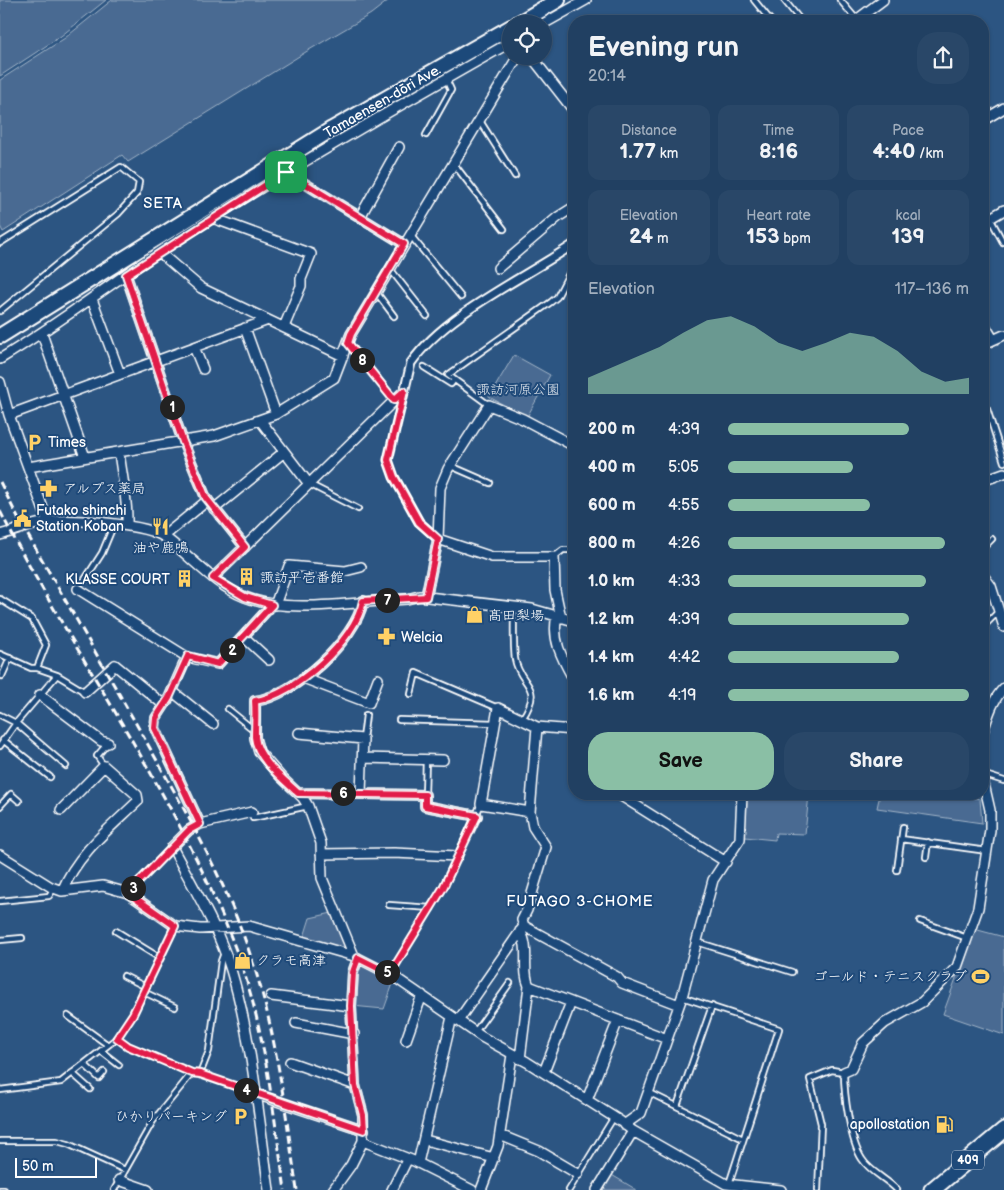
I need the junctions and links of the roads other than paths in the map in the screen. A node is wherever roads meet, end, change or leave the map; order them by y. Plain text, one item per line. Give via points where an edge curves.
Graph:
1 (558, 0) edge
2 (586, 0) edge
3 (754, 0) edge
4 (784, 0) edge
5 (840, 0) edge
6 (884, 0) edge
7 (532, 15) edge
8 (766, 15) edge
9 (796, 15) edge
10 (851, 15) edge
11 (864, 15) edge
12 (552, 19) edge
13 (502, 32) edge
14 (502, 47) edge
15 (513, 65) edge
16 (538, 65) edge
17 (446, 78) junction
18 (568, 103) edge
19 (1004, 108) edge
20 (989, 117) edge
21 (479, 120) junction
22 (426, 135) dead end
23 (399, 147) dead end
24 (453, 163) junction
25 (286, 172) junction
26 (515, 176) dead end
27 (1004, 210) edge
28 (568, 211) edge
29 (360, 217) junction
30 (213, 218) junction
31 (989, 219) edge
32 (989, 225) edge
33 (504, 229) dead end
34 (410, 234) junction
35 (1002, 242) dead end
36 (0, 243) edge
37 (404, 244) junction
38 (568, 248) edge
39 (158, 252) junction
40 (498, 268) dead end
41 (390, 269) junction
42 (126, 275) junction
43 (568, 276) edge
44 (376, 292) junction
45 (461, 297) dead end
46 (92, 299) junction
47 (0, 311) edge
48 (394, 316) dead end
49 (427, 316) dead end
50 (268, 320) junction
51 (245, 328) junction
52 (284, 328) junction
53 (989, 332) edge
54 (42, 334) junction
55 (1004, 335) edge
56 (0, 336) edge
57 (993, 339) junction
58 (989, 341) edge
59 (348, 343) junction
60 (194, 347) junction
61 (343, 356) junction
62 (0, 360) edge
63 (156, 361) junction
64 (424, 367) dead end
65 (202, 369) dead end
66 (120, 374) junction
67 (454, 380) junction
68 (0, 382) edge
69 (404, 391) junction
70 (63, 395) junction
71 (394, 400) junction
72 (489, 405) junction
73 (276, 414) junction
74 (9, 415) junction
75 (989, 415) edge
76 (260, 420) junction
77 (183, 442) junction
78 (568, 443) edge
79 (119, 452) junction
80 (284, 452) junction
81 (85, 457) junction
82 (1004, 462) edge
83 (450, 466) junction
84 (28, 467) junction
85 (1004, 473) edge
86 (989, 478) edge
87 (490, 483) dead end
88 (309, 484) junction
89 (208, 500) junction
90 (214, 508) junction
91 (358, 509) dead end
92 (48, 522) junction
93 (114, 524) junction
94 (127, 525) junction
95 (0, 536) edge
96 (164, 536) junction
97 (438, 539) junction
98 (992, 539) dead end
99 (989, 542) edge
100 (245, 547) junction
101 (568, 550) edge
102 (554, 557) junction
103 (361, 567) dead end
104 (213, 578) junction
105 (989, 584) edge
106 (81, 585) joint
107 (426, 597) junction
108 (0, 599) edge
109 (363, 601) junction
110 (273, 605) junction
111 (514, 607) junction
112 (999, 611) junction
113 (559, 617) junction
114 (568, 619) edge
115 (989, 621) edge
116 (1004, 627) edge
117 (244, 637) junction
118 (0, 654) edge
119 (188, 656) junction
120 (10, 658) junction
121 (269, 660) dead end
122 (38, 668) junction
123 (568, 668) edge
124 (57, 675) junction
125 (2, 676) dead end
126 (303, 678) junction
127 (378, 679) dead end
128 (1004, 688) edge
129 (172, 691) junction
130 (86, 692) joint
131 (411, 694) dead end
132 (40, 695) junction
133 (164, 706) junction
134 (498, 708) junction
135 (228, 709) dead end
136 (0, 715) edge
137 (366, 715) dead end
138 (989, 716) edge
139 (522, 719) junction
140 (399, 720) dead end
141 (16, 722) junction
142 (496, 723) junction
143 (213, 724) dead end
144 (537, 727) junction
145 (568, 730) edge
146 (256, 732) junction
147 (299, 733) dead end
148 (363, 739) junction
149 (3, 740) junction
150 (108, 744) joint
151 (0, 746) edge
152 (363, 758) junction
153 (426, 759) junction
154 (443, 760) dead end
155 (66, 766) dead end
156 (104, 766) junction
157 (989, 776) edge
158 (50, 777) dead end
159 (1004, 781) edge
160 (298, 793) junction
161 (361, 793) junction
162 (425, 795) junction
163 (628, 800) edge
164 (742, 800) edge
165 (988, 800) edge
166 (20, 801) dead end
167 (481, 804) junction
168 (0, 806) edge
169 (308, 806) junction
170 (61, 810) dead end
171 (252, 812) joint
172 (530, 812) junction
173 (477, 816) junction
174 (200, 824) junction
175 (903, 826) dead end
176 (901, 839) junction
177 (928, 842) junction
178 (172, 847) junction
179 (988, 851) junction
180 (321, 854) junction
181 (0, 855) edge
182 (456, 856) junction
183 (926, 857) dead end
184 (726, 862) junction
185 (897, 870) dead end
186 (58, 890) junction
187 (128, 893) junction
188 (0, 901) edge
189 (389, 905) dead end
190 (431, 908) junction
191 (920, 921) dead end
192 (175, 926) junction
193 (214, 927) junction
194 (522, 928) junction
195 (116, 932) dead end
196 (22, 938) dead end
197 (967, 938) junction
198 (0, 940) edge
199 (697, 942) junction
200 (225, 951) junction
201 (356, 957) junction
202 (160, 958) junction
203 (792, 972) dead end
204 (390, 974) junction
205 (124, 976) dead end
206 (510, 983) dead end
207 (529, 986) junction
208 (145, 990) junction
209 (422, 995) junction
210 (271, 996) dead end
211 (681, 1001) junction
212 (571, 1002) junction
213 (351, 1006) junction
214 (712, 1006) junction
215 (175, 1007) dead end
216 (68, 1016) dead end
217 (455, 1019) junction
218 (618, 1020) junction
219 (296, 1023) dead end
220 (476, 1032) junction
221 (354, 1034) junction
222 (117, 1038) junction
223 (667, 1039) junction
224 (406, 1040) dead end
225 (108, 1045) junction
226 (100, 1051) junction
227 (516, 1057) junction
228 (290, 1062) dead end
229 (84, 1064) junction
230 (119, 1065) dead end
231 (104, 1072) dead end
232 (544, 1072) junction
233 (844, 1072) junction
234 (72, 1073) junction
235 (192, 1073) junction
236 (200, 1074) junction
237 (355, 1085) junction
238 (0, 1090) edge
239 (90, 1090) dead end
240 (648, 1092) junction
241 (256, 1094) junction
242 (587, 1100) junction
243 (677, 1106) junction
244 (614, 1117) junction
245 (624, 1124) junction
246 (364, 1130) junction
247 (1004, 1130) edge
248 (633, 1131) junction
249 (500, 1135) junction
250 (743, 1139) junction
251 (425, 1140) junction
252 (0, 1141) edge
253 (362, 1141) junction
254 (494, 1158) junction
255 (407, 1160) junction
256 (418, 1163) junction
257 (125, 1170) junction
258 (578, 1174) junction
259 (119, 1180) junction
260 (729, 1184) junction
261 (337, 1189) edge
262 (114, 1190) edge
263 (148, 1190) edge
264 (269, 1190) edge
265 (392, 1190) edge
266 (472, 1190) edge
267 (481, 1190) edge
268 (570, 1190) edge
269 (597, 1190) edge
270 (781, 1190) edge
271 (818, 1190) edge
272 (898, 1190) edge
273 (932, 1190) edge

1 - 7 main road
2 - 12 street
3 - 8 lane
4 - 9 lane
5 - 10 lane
6 - 11 street
13 - 56 main road, Tamaensen-dōri Ave. via 332,129
14 - 17 street
15 - 21 street
16 - 18 street
17 - 22 lane via 451,90
17 - 25 street
19 - 20 street
21 - 24 street
21 - 26 lane
23 - 29 street
24 - 33 lane
24 - 34 street
25 - 29 street
25 - 30 street
27 - 31 street
28 - 40 street
29 - 37 street
30 - 39 street
30 - 52 street via 311,254
32 - 35 lane
34 - 37 street
34 - 45 lane
36 - 47 lane via 121,167 139,182 137,194 118,214
37 - 41 street
38 - 69 street via 482,301 439,333 411,363
39 - 42 street
39 - 50 street via 201,288
41 - 44 street
41 - 49 lane
42 - 46 street
42 - 63 street
43 - 67 lane via 558,297 448,375
44 - 48 lane
44 - 59 street
46 - 54 street
46 - 66 street
50 - 51 street
50 - 52 street
51 - 60 street
51 - 73 street
52 - 61 street
53 - 57 street
54 - 62 street
54 - 70 street
55 - 57 street
57 - 58 street
59 - 61 street
59 - 71 lane
60 - 63 street
60 - 65 street
61 - 73 street via 334,378
63 - 66 street
63 - 77 street
64 - 67 lane via 451,384
66 - 70 street
67 - 72 lane
68 - 74 street
69 - 71 street
69 - 97 street via 388,460 419,522
70 - 74 street
70 - 81 street
71 - 88 street
72 - 78 street
72 - 83 street
73 - 76 street
74 - 84 street
75 - 82 lane
76 - 77 street via 214,436
76 - 80 street
77 - 79 street
77 - 89 street
79 - 81 street
79 - 94 street via 128,506
80 - 88 street
80 - 90 street
81 - 84 street
83 - 87 lane
83 - 97 street via 440,488
84 - 92 street
85 - 86 street
88 - 91 lane
88 - 100 street
89 - 90 street
89 - 96 street
90 - 100 street
92 - 93 street
92 - 95 street
93 - 94 street
93 - 106 lane via 102,553
94 - 96 street
96 - 104 street
97 - 102 street via 492,557
97 - 107 street
98 - 99 lane
100 - 104 street
101 - 102 lane
102 - 113 street via 554,590
103 - 110 street via 345,571 289,566
104 - 110 street via 245,597
105 - 112 street
106 - 119 street
107 - 109 street
107 - 111 street
108 - 122 lane via 32,619 44,639 46,645
109 - 110 street
109 - 126 street via 360,613 345,637
110 - 117 street
111 - 113 street
111 - 139 lane via 515,659 531,691 531,701
112 - 115 lane
112 - 116 street
113 - 114 street
113 - 123 street via 554,630 556,644
117 - 119 street via 218,664
117 - 121 street
118 - 120 lane
119 - 129 street
120 - 122 lane
120 - 125 lane
122 - 124 lane
124 - 130 lane
124 - 132 lane
126 - 127 street via 369,703
126 - 146 street via 268,699 255,701
128 - 138 street
129 - 133 street
129 - 143 street
130 - 133 street via 115,665
131 - 134 lane via 416,673
132 - 141 lane
132 - 150 street
133 - 174 street via 156,718 155,728
134 - 139 street
134 - 142 street
135 - 146 lane
136 - 141 lane
137 - 148 lane
139 - 144 street
140 - 142 lane
141 - 149 lane
141 - 155 lane
142 - 167 street
144 - 145 street
144 - 172 street
146 - 160 street via 259,752
147 - 148 street
148 - 152 street
149 - 151 lane
149 - 158 lane
150 - 156 lane via 97,756
152 - 153 street
152 - 161 street
153 - 154 street
153 - 162 lane
156 - 170 street
156 - 186 street via 137,795 138,801 84,853
157 - 159 lane
160 - 161 street
160 - 169 street
161 - 162 street
162 - 173 street via 425,806
163 - 184 street
164 - 184 street via 740,839
165 - 179 street
166 - 168 lane via 11,794
167 - 172 street
167 - 173 lane
169 - 171 lane via 253,818
169 - 180 street via 321,843
171 - 174 street
172 - 194 street via 533,827 546,847
173 - 182 lane
174 - 178 street
175 - 176 lane
176 - 177 lane
176 - 185 lane
177 - 179 lane
177 - 183 lane
178 - 187 lane
178 - 193 street
179 - 197 street via 978,908
180 - 182 street
180 - 201 street via 327,895
181 - 186 street
182 - 190 lane
184 - 199 street via 713,880
186 - 187 street via 103,886
186 - 188 lane via 49,896
187 - 192 street
189 - 190 lane
190 - 204 lane
191 - 197 lane
192 - 193 street
192 - 202 lane
193 - 200 street
193 - 201 street via 249,926
194 - 207 street
194 - 211 street via 617,977 622,983
194 - 217 street
195 - 202 lane
196 - 198 lane
197 - 233 street via 958,966 922,1002 878,1029 863,1043 851,1069
199 - 203 lane
199 - 211 street
200 - 236 lane via 220,962 209,1051
200 - 241 street via 234,980
201 - 204 street
201 - 213 street
202 - 208 lane
204 - 209 street
205 - 208 lane
206 - 220 lane
207 - 212 street
207 - 227 street
208 - 215 lane
208 - 222 lane
209 - 217 street
209 - 224 street
210 - 213 street
211 - 214 lane
211 - 223 street
212 - 218 street
212 - 232 street
213 - 221 street
214 - 243 lane
214 - 250 lane via 779,1029
216 - 225 lane
217 - 220 street
217 - 251 street
218 - 223 street
218 - 242 street
219 - 221 street
220 - 227 street
221 - 237 street
222 - 225 lane
222 - 235 lane via 128,1046
223 - 240 street
225 - 226 lane
226 - 229 lane
226 - 230 lane
227 - 232 street
227 - 249 street
228 - 237 street
229 - 231 lane via 99,1078
229 - 234 lane
232 - 242 street
233 - 271 lane via 832,1070 810,1079 821,1124
233 - 272 lane via 846,1101 861,1159
234 - 238 lane via 61,1082
234 - 239 lane
235 - 236 lane
235 - 257 lane via 153,1121
236 - 241 lane
237 - 246 street
240 - 243 lane
240 - 245 street via 641,1113
241 - 246 street
241 - 264 street
242 - 244 street
243 - 250 lane
244 - 245 street
244 - 258 lane
245 - 248 street
246 - 253 street
247 - 273 highway, 409
248 - 260 street
248 - 269 street
249 - 254 street
249 - 258 street via 540,1152
250 - 260 lane
251 - 254 street
251 - 256 street
252 - 257 lane via 57,1141
253 - 255 street
253 - 261 street
254 - 267 street
255 - 256 street
255 - 265 street
256 - 266 street
257 - 259 lane
258 - 268 lane
259 - 262 lane
259 - 263 street
260 - 270 street

